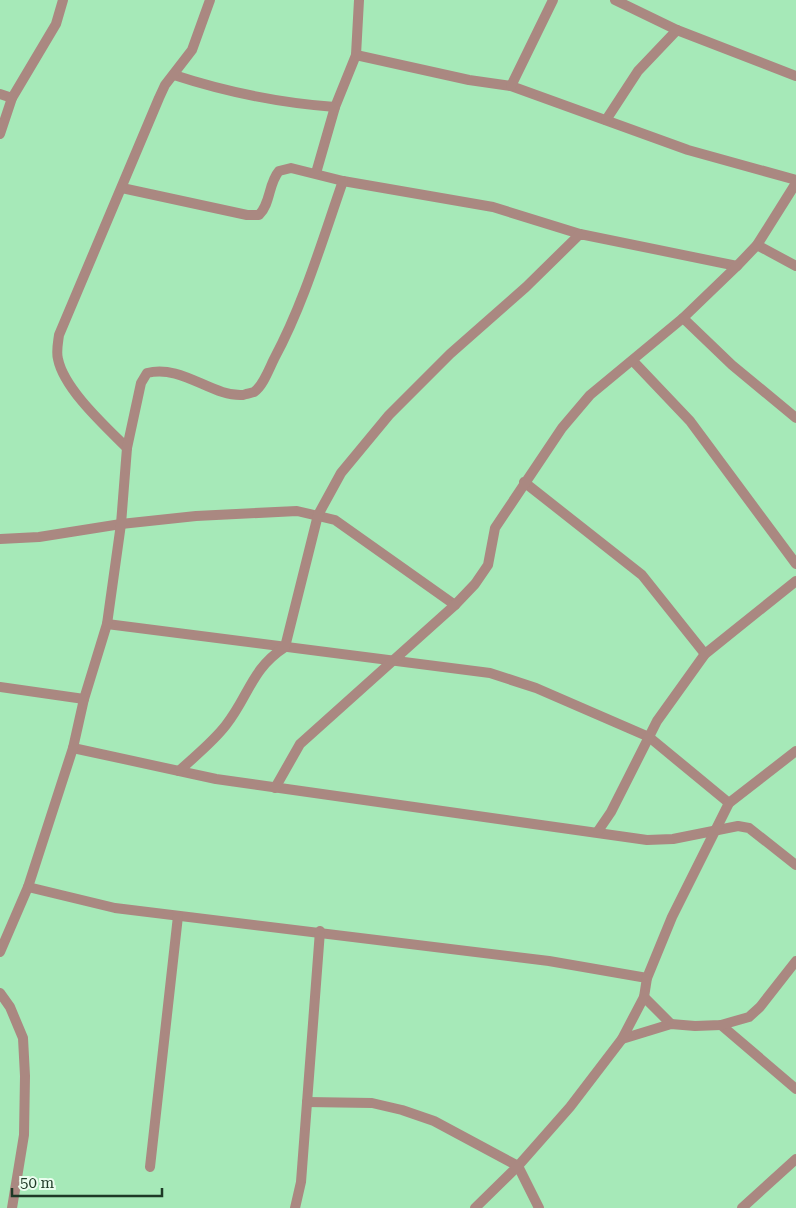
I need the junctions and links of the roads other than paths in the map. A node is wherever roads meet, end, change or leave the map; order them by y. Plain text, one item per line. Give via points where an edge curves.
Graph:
1 (62, 0) edge
2 (210, 0) edge
3 (359, 0) edge
4 (553, 0) edge
5 (615, 0) edge
6 (677, 30) junction
7 (356, 55) junction
8 (174, 75) junction
9 (796, 76) edge
10 (511, 86) junction
11 (0, 94) edge
12 (12, 98) junction
13 (335, 107) junction
14 (606, 120) junction
15 (0, 134) edge
16 (316, 173) junction
17 (343, 181) junction
18 (796, 181) edge
19 (122, 188) junction
20 (580, 234) junction
21 (757, 245) junction
22 (737, 266) junction
23 (796, 266) edge
24 (683, 318) junction
25 (633, 361) junction
26 (796, 418) edge
27 (127, 448) junction
28 (524, 482) junction
29 (318, 515) junction
30 (121, 524) junction
31 (0, 540) edge
32 (796, 564) edge
33 (796, 580) edge
34 (455, 605) junction
35 (107, 624) junction
36 (285, 646) junction
37 (705, 654) junction
38 (391, 660) junction
39 (0, 687) edge
40 (84, 699) junction
41 (649, 737) junction
42 (73, 748) junction
43 (796, 751) edge
44 (179, 771) junction
45 (275, 788) junction
46 (729, 803) junction
47 (715, 829) junction
48 (598, 831) junction
49 (796, 865) edge
50 (28, 887) junction
51 (178, 916) junction
52 (320, 931) junction
53 (0, 952) edge
54 (796, 960) edge
55 (647, 978) junction
56 (0, 993) edge
57 (644, 997) junction
58 (671, 1024) junction
59 (721, 1025) junction
60 (622, 1039) junction
61 (796, 1089) edge
62 (307, 1102) junction
63 (796, 1159) edge
64 (518, 1166) junction
65 (150, 1167) dead end
66 (12, 1208) edge
67 (295, 1208) edge
68 (475, 1208) edge
69 (539, 1208) edge
70 (742, 1208) edge

1 - 12 street via 56,24
2 - 8 street via 192,50
3 - 7 street
4 - 10 street
5 - 6 street
6 - 9 street
6 - 14 street via 638,71
7 - 10 street
7 - 13 street
8 - 13 street via 240,93
8 - 19 street via 159,98
10 - 14 street
11 - 12 street
12 - 15 street
13 - 16 street
14 - 18 street via 688,150
16 - 17 street
16 - 19 street via 291,168 279,170 274,176 265,209 259,215
17 - 20 street via 493,208
17 - 27 street via 301,304 267,373 254,391 244,395 232,394 185,376 159,370 147,373 141,383
18 - 21 street
19 - 27 street via 59,335 57,358 64,376 79,396
20 - 22 street
20 - 29 street via 450,354 390,415 341,473
21 - 22 street
21 - 23 street
22 - 24 street
24 - 25 street
24 - 26 street via 732,365
25 - 28 street via 590,395
25 - 32 street via 690,421
27 - 30 street
28 - 34 street via 494,528 488,565 476,584
28 - 37 street via 642,575
29 - 30 street via 289,511
29 - 34 street via 335,520
29 - 36 street
30 - 31 street via 63,535
30 - 35 street
33 - 37 street
34 - 38 street
35 - 36 street
35 - 40 street
36 - 38 street
36 - 44 street via 257,672 241,705 226,725
37 - 41 street
38 - 41 street via 490,673
38 - 45 street via 300,744
39 - 40 street
40 - 42 street
41 - 46 street
41 - 48 street
42 - 44 street
42 - 50 street
43 - 46 street
44 - 45 street
45 - 48 street
46 - 47 street
47 - 48 street via 672,839 647,840
47 - 49 street via 749,828
47 - 55 street via 672,917
50 - 51 street via 116,908
50 - 53 street
51 - 52 street
51 - 65 street
52 - 55 street via 549,961
52 - 62 street
54 - 59 street via 750,1017
55 - 57 street
56 - 66 street via 10,1007 23,1038 26,1076 24,1135
57 - 58 street
57 - 60 street
58 - 59 street
58 - 60 street
59 - 61 street
60 - 64 street via 570,1107
62 - 64 street via 372,1103 402,1110 434,1121
62 - 67 street via 302,1182
63 - 70 street
64 - 68 street
64 - 69 street

